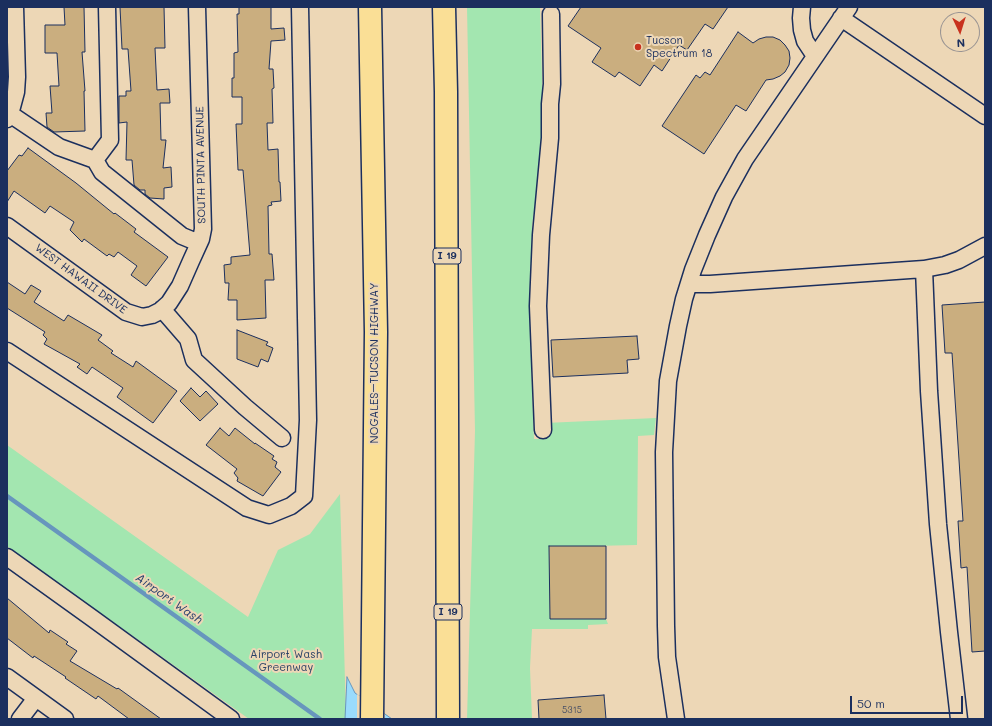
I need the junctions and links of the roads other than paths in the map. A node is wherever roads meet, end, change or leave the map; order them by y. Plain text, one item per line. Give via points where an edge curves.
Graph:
1 (15, 7) edge
2 (107, 7) edge
3 (197, 7) edge
4 (300, 7) edge
5 (370, 7) edge
6 (444, 7) edge
7 (802, 7) edge
8 (845, 13) edge
9 (551, 14) dead end
10 (816, 56) junction
11 (8, 115) edge
12 (985, 116) edge
13 (95, 160) junction
14 (7, 226) edge
15 (199, 243) junction
16 (985, 246) edge
17 (924, 269) junction
18 (689, 284) junction
19 (161, 310) junction
20 (7, 351) edge
21 (542, 430) dead end
22 (282, 438) dead end
23 (7, 558) edge
24 (7, 677) edge
25 (36, 698) junction
26 (372, 712) edge
27 (20, 719) edge
28 (65, 719) edge
29 (231, 719) edge
30 (448, 719) edge
31 (676, 719) edge
32 (959, 719) edge

1 - 11 street via 17,77 16,92
2 - 13 street via 110,140
3 - 15 street, SOUTH PINTA AVENUE via 203,229
4 - 20 street via 308,420 304,496 291,506 269,515 247,508
5 - 26 highway, NOGALES–TUCSON HIGHWAY via 376,332
6 - 30 highway, I 19
7 - 10 street via 805,42
8 - 10 street
8 - 12 street
9 - 21 street via 550,138 541,235 538,306
10 - 18 street via 745,159 713,222
11 - 13 street via 59,147
13 - 15 street via 102,172 182,236
14 - 19 street, WEST HAWAII DRIVE via 126,312 142,317
15 - 19 street, SOUTH PINTA AVENUE via 180,286
16 - 17 street via 959,260
17 - 18 street
17 - 32 street via 938,524
18 - 31 street via 670,368 665,431 666,626 669,676
19 - 22 street via 188,339 194,360
23 - 29 street
24 - 25 street
25 - 27 street
25 - 28 street

